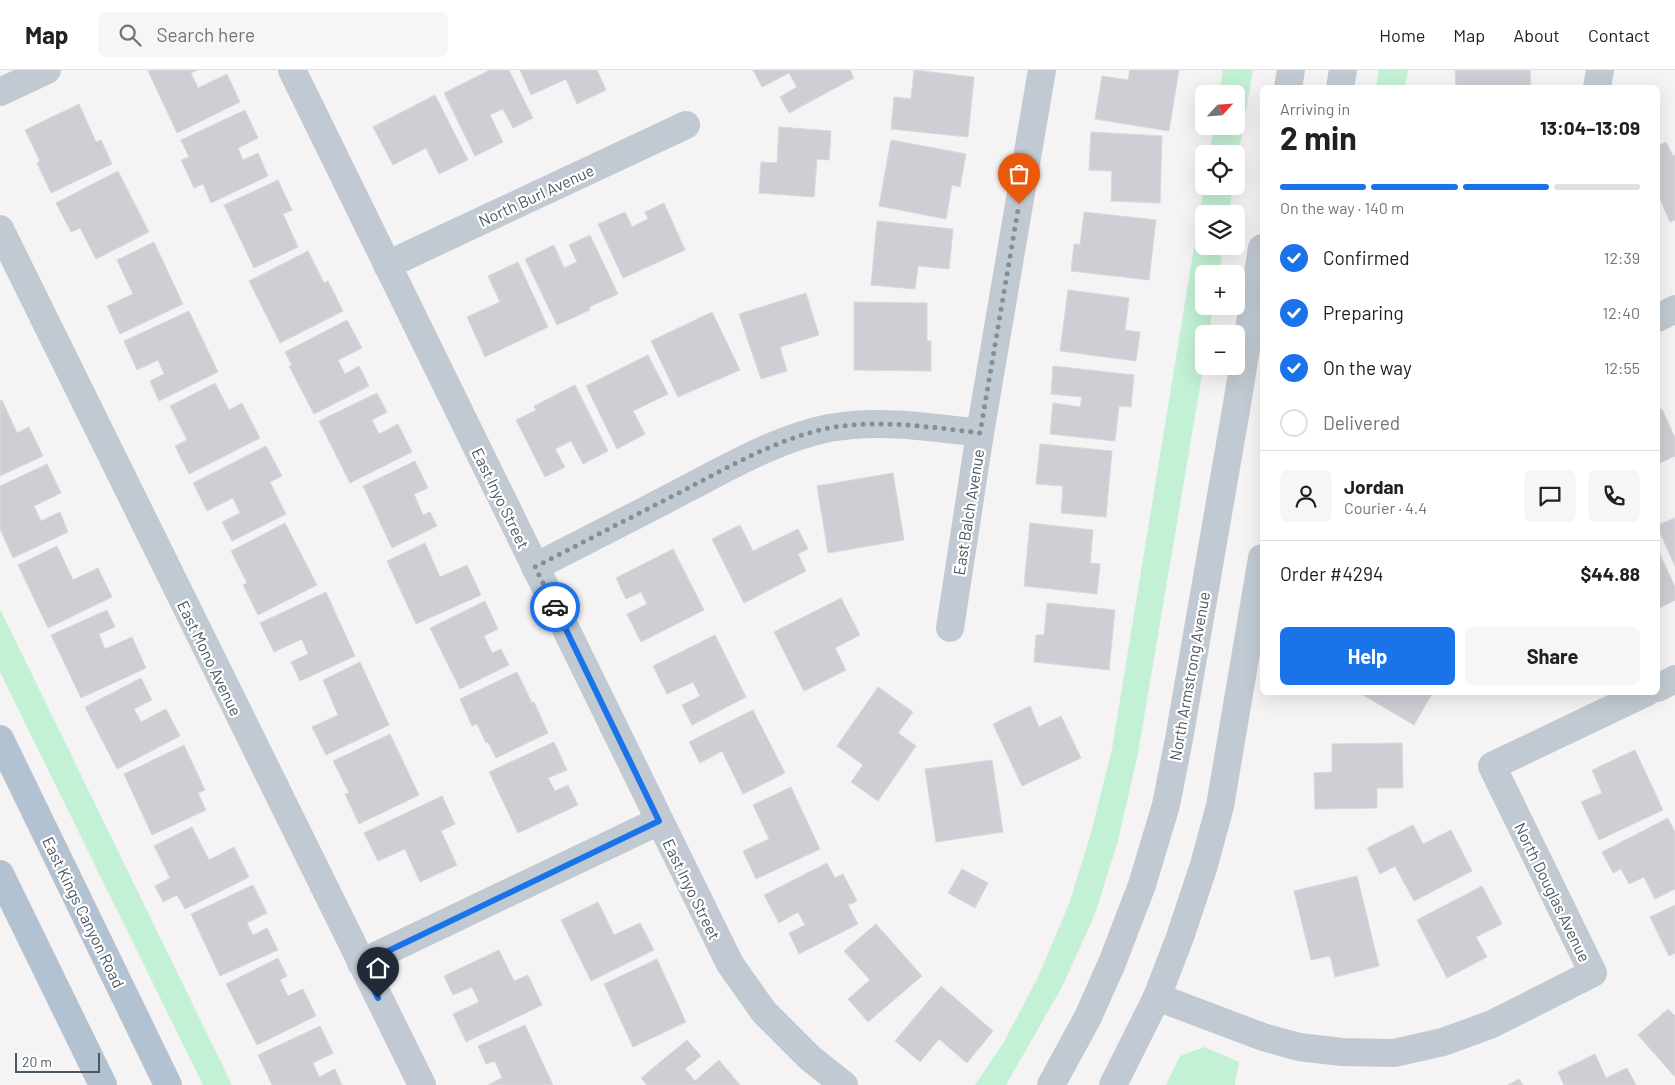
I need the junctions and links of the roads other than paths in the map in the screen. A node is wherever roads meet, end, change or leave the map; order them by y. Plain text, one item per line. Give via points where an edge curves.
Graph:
1 (47, 70) edge
2 (292, 70) edge
3 (1042, 70) edge
4 (1291, 70) edge
5 (1343, 70) edge
6 (1600, 70) edge
7 (1288, 85) edge
8 (1340, 85) edge
9 (1598, 85) edge
10 (0, 92) edge
11 (686, 125) dead end
12 (0, 230) edge
13 (1260, 260) edge
14 (387, 265) junction
15 (1675, 309) edge
16 (1660, 317) edge
17 (980, 433) junction
18 (535, 567) junction
19 (1260, 570) edge
20 (950, 628) dead end
21 (1675, 680) edge
22 (1660, 687) edge
23 (1641, 695) edge
24 (0, 739) edge
25 (659, 821) junction
26 (0, 874) edge
27 (361, 964) junction
28 (1157, 997) junction
29 (103, 1085) edge
30 (168, 1085) edge
31 (422, 1085) edge
32 (844, 1085) edge
33 (1051, 1085) edge
34 (1113, 1085) edge

1 - 10 street
2 - 14 street, East Inyo Street
3 - 17 street, East Balch Avenue
4 - 7 street
5 - 8 street
6 - 9 street
11 - 14 street, North Burl Avenue
12 - 27 street, East Mono Avenue
13 - 33 street, North Armstrong Avenue via 1166,805 1142,884 1112,963 1088,1017
14 - 18 street, East Inyo Street
15 - 16 street
17 - 18 street via 911,424 860,424 801,437 748,457
17 - 20 street, East Balch Avenue
18 - 25 street, East Inyo Street
19 - 28 street via 1220,806 1204,865
21 - 22 street
23 - 28 street, North Douglas Avenue via 1492,766 1593,973 1492,1024 1443,1042 1394,1053 1299,1047
24 - 30 main road, East Kings Canyon Road
25 - 27 street
25 - 32 street, East Inyo Street via 730,964 764,1012 810,1058
26 - 29 main road
27 - 31 street, East Mono Avenue
28 - 34 street

